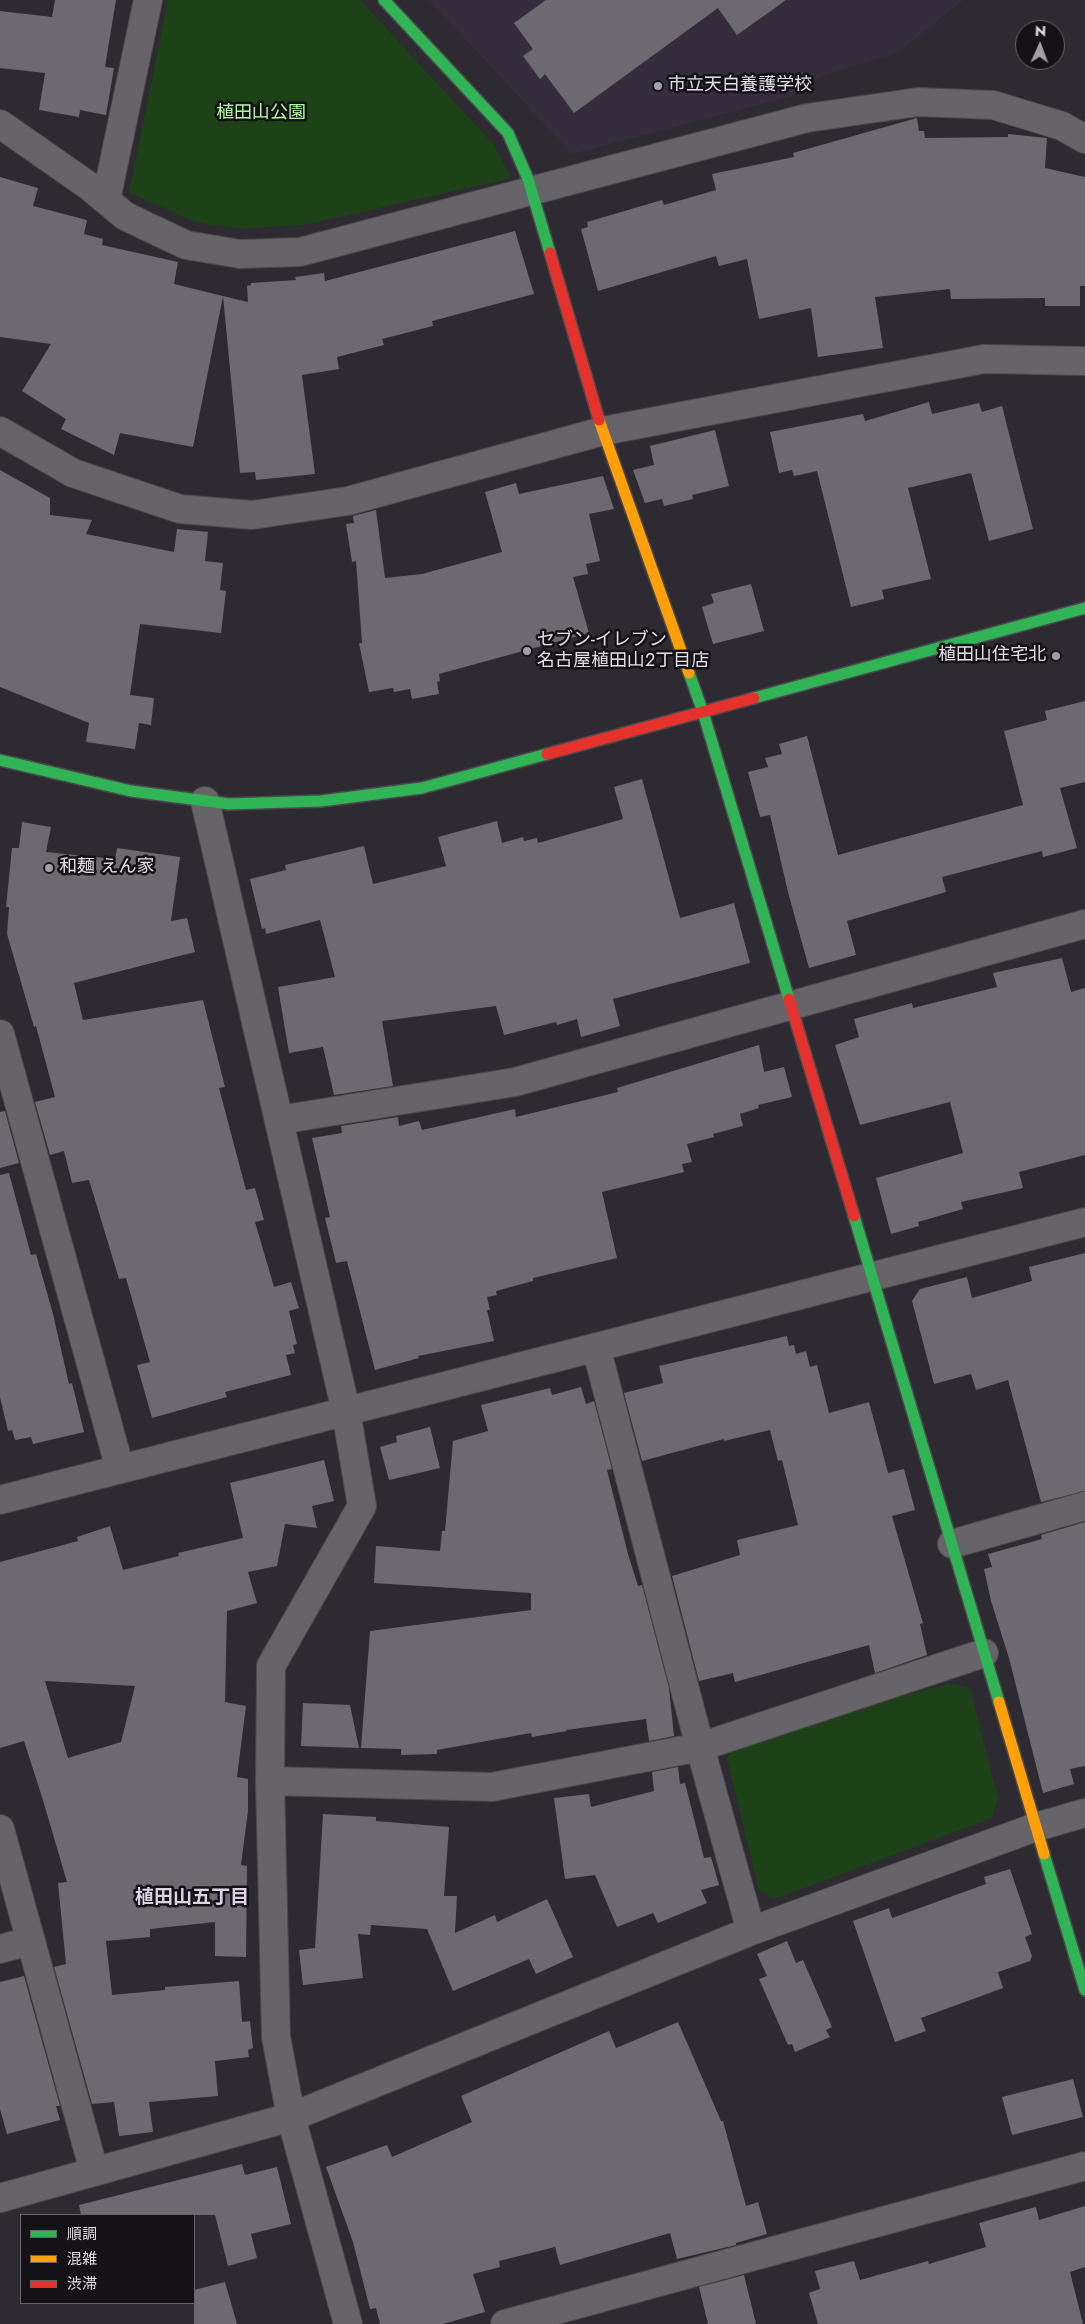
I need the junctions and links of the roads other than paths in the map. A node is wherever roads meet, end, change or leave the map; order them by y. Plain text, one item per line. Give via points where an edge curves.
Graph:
1 (148, 0) edge
2 (384, 0) edge
3 (0, 124) edge
4 (1085, 139) edge
5 (531, 190) junction
6 (106, 200) junction
7 (1085, 361) edge
8 (0, 431) edge
9 (603, 431) junction
10 (1085, 608) edge
11 (703, 712) junction
12 (0, 760) edge
13 (205, 801) junction
14 (1085, 924) edge
15 (790, 1005) junction
16 (0, 1034) edge
17 (279, 1120) junction
18 (1085, 1222) edge
19 (872, 1276) junction
20 (596, 1347) junction
21 (346, 1412) junction
22 (120, 1469) junction
23 (0, 1500) edge
24 (1085, 1506) edge
25 (952, 1544) junction
26 (984, 1653) junction
27 (700, 1747) junction
28 (270, 1781) junction
29 (1085, 1813) edge
30 (1036, 1827) junction
31 (0, 1829) edge
32 (752, 1931) junction
33 (31, 1941) junction
34 (0, 1949) edge
35 (1085, 1990) edge
36 (290, 2117) junction
37 (1085, 2166) edge
38 (94, 2171) junction
39 (0, 2198) edge
40 (348, 2324) edge
41 (505, 2324) edge

1 - 6 street
2 - 5 street via 508,133
3 - 6 street
4 - 5 street via 1062,126 993,105 918,102 807,118
5 - 6 street via 300,252 240,254 186,245 125,216
5 - 9 street
7 - 9 street via 984,359
8 - 9 street via 73,472 171,506 252,514 348,502
9 - 11 street
10 - 11 street
11 - 13 street via 422,788 321,801 229,804
11 - 15 street
12 - 13 street via 132,791
13 - 17 street
14 - 15 street
15 - 17 street via 515,1082
15 - 19 street
16 - 22 street
17 - 21 street
18 - 19 street
19 - 20 street
19 - 25 street
20 - 21 street
20 - 27 street
21 - 22 street
21 - 28 street via 362,1506 271,1666
22 - 23 street
24 - 25 street
25 - 26 street
26 - 27 street
26 - 30 street
27 - 28 street via 492,1787
27 - 32 street
28 - 36 street via 276,2037
29 - 30 street
30 - 32 street
30 - 35 street
31 - 33 street
32 - 36 street
33 - 34 street
33 - 38 street
36 - 38 street
36 - 40 street
37 - 41 street
38 - 39 street

